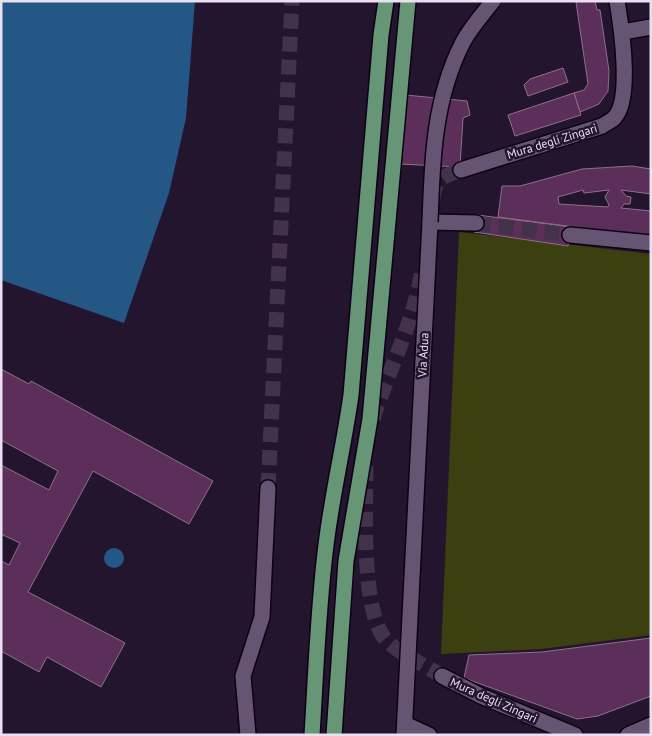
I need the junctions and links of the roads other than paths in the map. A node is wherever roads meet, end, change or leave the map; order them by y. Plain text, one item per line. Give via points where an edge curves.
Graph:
1 (386, 1) edge
2 (408, 1) edge
3 (493, 1) edge
4 (617, 1) edge
5 (651, 27) edge
6 (622, 32) junction
7 (461, 170) tunnel mouth
8 (430, 222) junction
9 (476, 223) tunnel mouth
10 (570, 236) tunnel mouth
11 (651, 243) edge
12 (268, 488) tunnel mouth
13 (442, 676) tunnel mouth
14 (651, 725) edge
15 (405, 729) edge
16 (248, 735) edge
17 (312, 735) edge
18 (334, 735) edge
19 (429, 735) edge
20 (575, 735) edge
21 (628, 735) edge

1 - 17 highway via 351,395 326,544
2 - 18 highway, bridge via 370,419 346,561
3 - 8 street, Via Adua, bridge via 464,40 449,71 438,108
4 - 6 street, Mura degli Zingari
5 - 6 street
6 - 7 street, Mura degli Zingari via 624,84 616,116 602,126
8 - 9 street
8 - 15 street, Via Adua
10 - 11 street
12 - 16 street via 262,617 243,676
13 - 20 street, Mura degli Zingari
14 - 21 street
15 - 19 street

